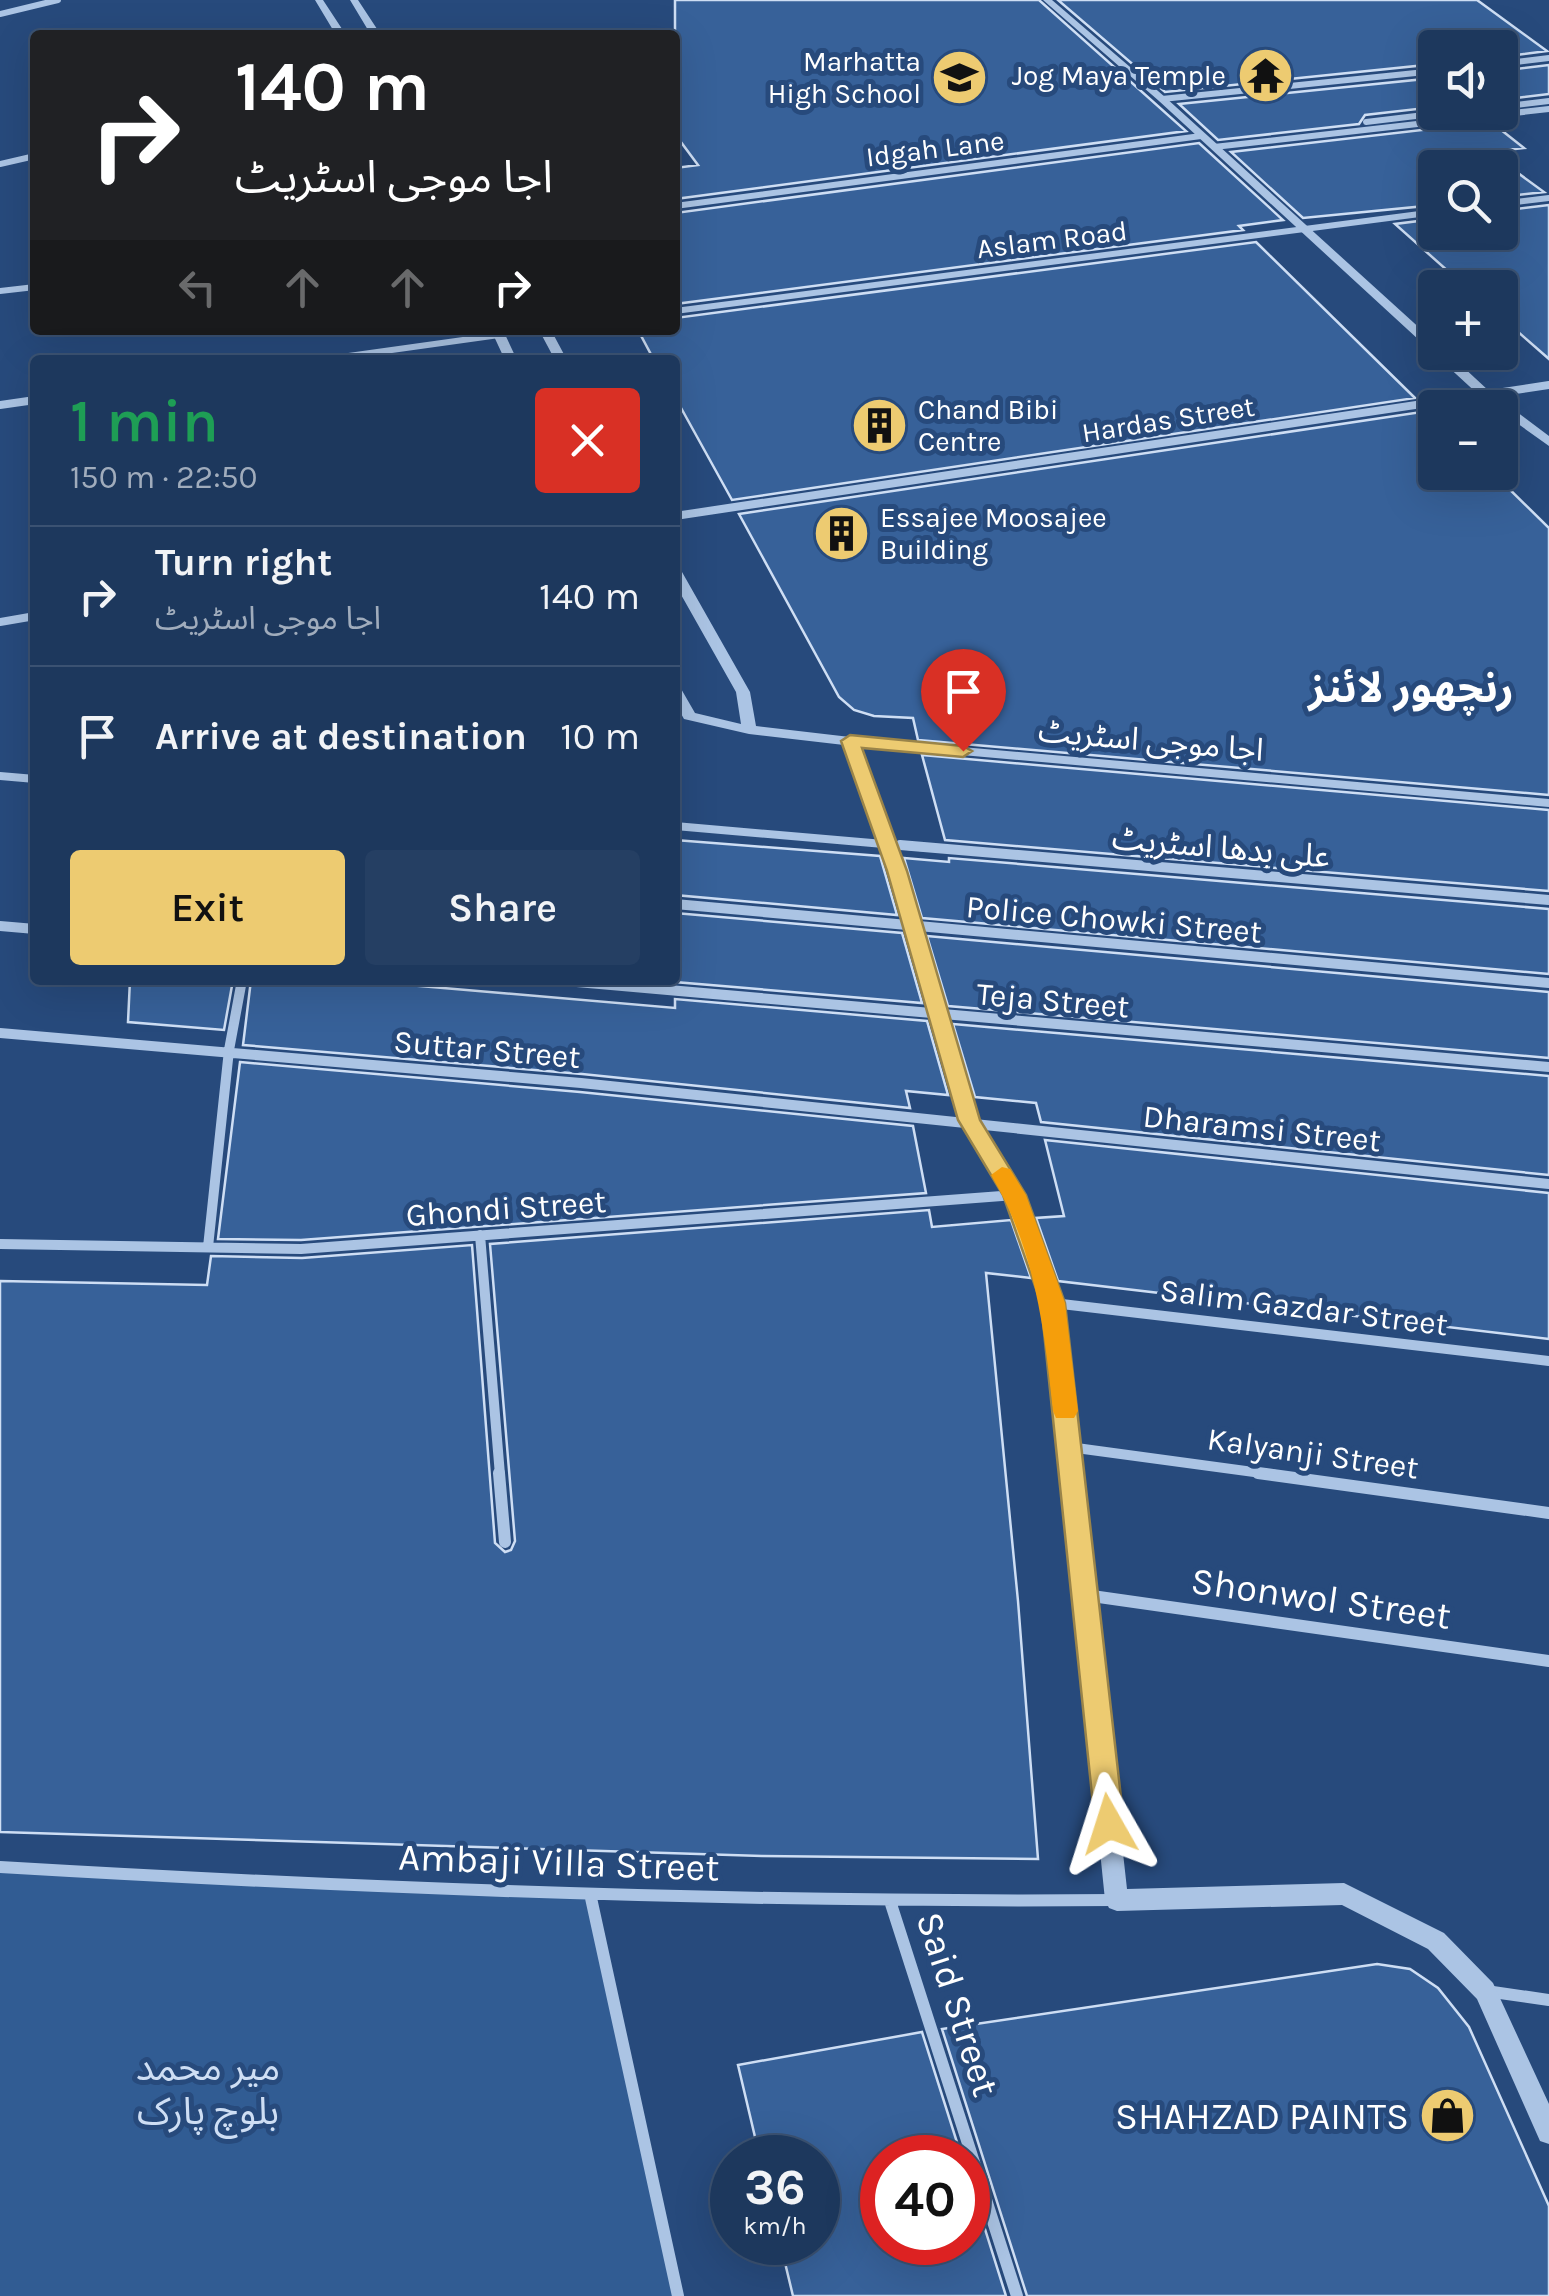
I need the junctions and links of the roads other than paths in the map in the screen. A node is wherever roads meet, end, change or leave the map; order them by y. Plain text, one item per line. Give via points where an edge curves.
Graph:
1 (58, 0) edge
2 (319, 0) edge
3 (354, 0) edge
4 (1046, 0) edge
5 (0, 14) edge
6 (338, 30) edge
7 (373, 30) edge
8 (1549, 58) edge
9 (1518, 62) edge
10 (1418, 72) edge
11 (1162, 99) junction
12 (1549, 101) edge
13 (1518, 104) edge
14 (1549, 109) edge
15 (1418, 116) edge
16 (1366, 122) dead end
17 (1201, 136) junction
18 (1214, 147) junction
19 (30, 157) edge
20 (0, 164) edge
21 (1549, 198) edge
22 (1518, 202) edge
23 (680, 205) edge
24 (1418, 214) edge
25 (1305, 229) junction
26 (30, 288) edge
27 (0, 291) edge
28 (680, 310) edge
29 (1418, 332) edge
30 (479, 335) edge
31 (352, 355) edge
32 (1459, 370) edge
33 (1549, 385) edge
34 (1481, 390) edge
35 (1513, 390) edge
36 (30, 401) edge
37 (1418, 404) edge
38 (0, 405) edge
39 (1518, 419) edge
40 (1549, 442) edge
41 (680, 515) edge
42 (680, 581) edge
43 (30, 617) edge
44 (0, 622) edge
45 (680, 700) edge
46 (749, 730) junction
47 (850, 741) junction
48 (0, 776) edge
49 (30, 779) edge
50 (1549, 803) edge
51 (680, 826) edge
52 (888, 844) junction
53 (1549, 900) edge
54 (680, 904) edge
55 (0, 926) edge
56 (914, 926) junction
57 (30, 929) edge
58 (1549, 983) edge
59 (241, 985) edge
60 (608, 985) edge
61 (940, 1016) junction
62 (0, 1033) edge
63 (229, 1050) junction
64 (1549, 1067) edge
65 (969, 1120) junction
66 (1549, 1184) edge
67 (1014, 1195) junction
68 (480, 1235) junction
69 (0, 1244) edge
70 (208, 1247) junction
71 (1053, 1303) junction
72 (1549, 1362) edge
73 (1070, 1447) junction
74 (1549, 1513) edge
75 (505, 1542) dead end
76 (1085, 1594) junction
77 (1549, 1662) edge
78 (0, 1867) edge
79 (591, 1898) junction
80 (1117, 1900) junction
81 (891, 1904) junction
82 (1486, 1991) junction
83 (1549, 2000) edge
84 (1549, 2132) edge
85 (678, 2296) edge
86 (1017, 2296) edge

1 - 5 street
2 - 6 street
3 - 7 street
4 - 11 street
8 - 9 street
10 - 11 street
11 - 17 street
12 - 13 street
14 - 18 street
15 - 16 street
17 - 18 street
17 - 23 street, Idgah Lane
18 - 25 street
19 - 20 street
21 - 22 street
24 - 25 street, Aslam Road
25 - 28 street, Aslam Road
25 - 29 street
26 - 27 street
30 - 31 street
32 - 34 street
33 - 35 street, Hardas Street
36 - 38 street
37 - 41 street, Hardas Street
39 - 40 street
42 - 46 street via 743,692
43 - 44 street
45 - 46 street, اجا موجی اسٹریٹ via 688,716
46 - 47 street, اجا موجی اسٹریٹ
47 - 50 street, اجا موجی اسٹریٹ
47 - 52 street
48 - 49 street
51 - 52 street, علی بدھا اسٹریٹ
52 - 53 street, علی بدھا اسٹریٹ
52 - 56 street
54 - 56 street, Police Chowki Street
55 - 57 street
56 - 58 street, Police Chowki Street
56 - 61 street
59 - 63 street
60 - 61 street, Teja Street
61 - 64 street, Teja Street
61 - 65 street
62 - 63 street, Suttar Street
63 - 65 street, Suttar Street
63 - 70 street
65 - 66 street, Dharamsi Street
65 - 67 street
67 - 68 street, Ghondi Street
67 - 71 street
68 - 70 street, Ghondi Street via 301,1249
68 - 75 street
69 - 70 street, Ghondi Street
71 - 72 street, Salim Gazdar Street
71 - 73 street
73 - 74 street, Kalyanji Street
73 - 76 street
76 - 77 street, Shonwol Street
76 - 80 street
78 - 79 street, Ambaji Villa Street
79 - 81 street, Ambaji Villa Street
79 - 85 street
80 - 81 street, Ambaji Villa Street
80 - 82 street via 1344,1894 1436,1941
81 - 86 street, Said Street
82 - 83 street
82 - 84 street

